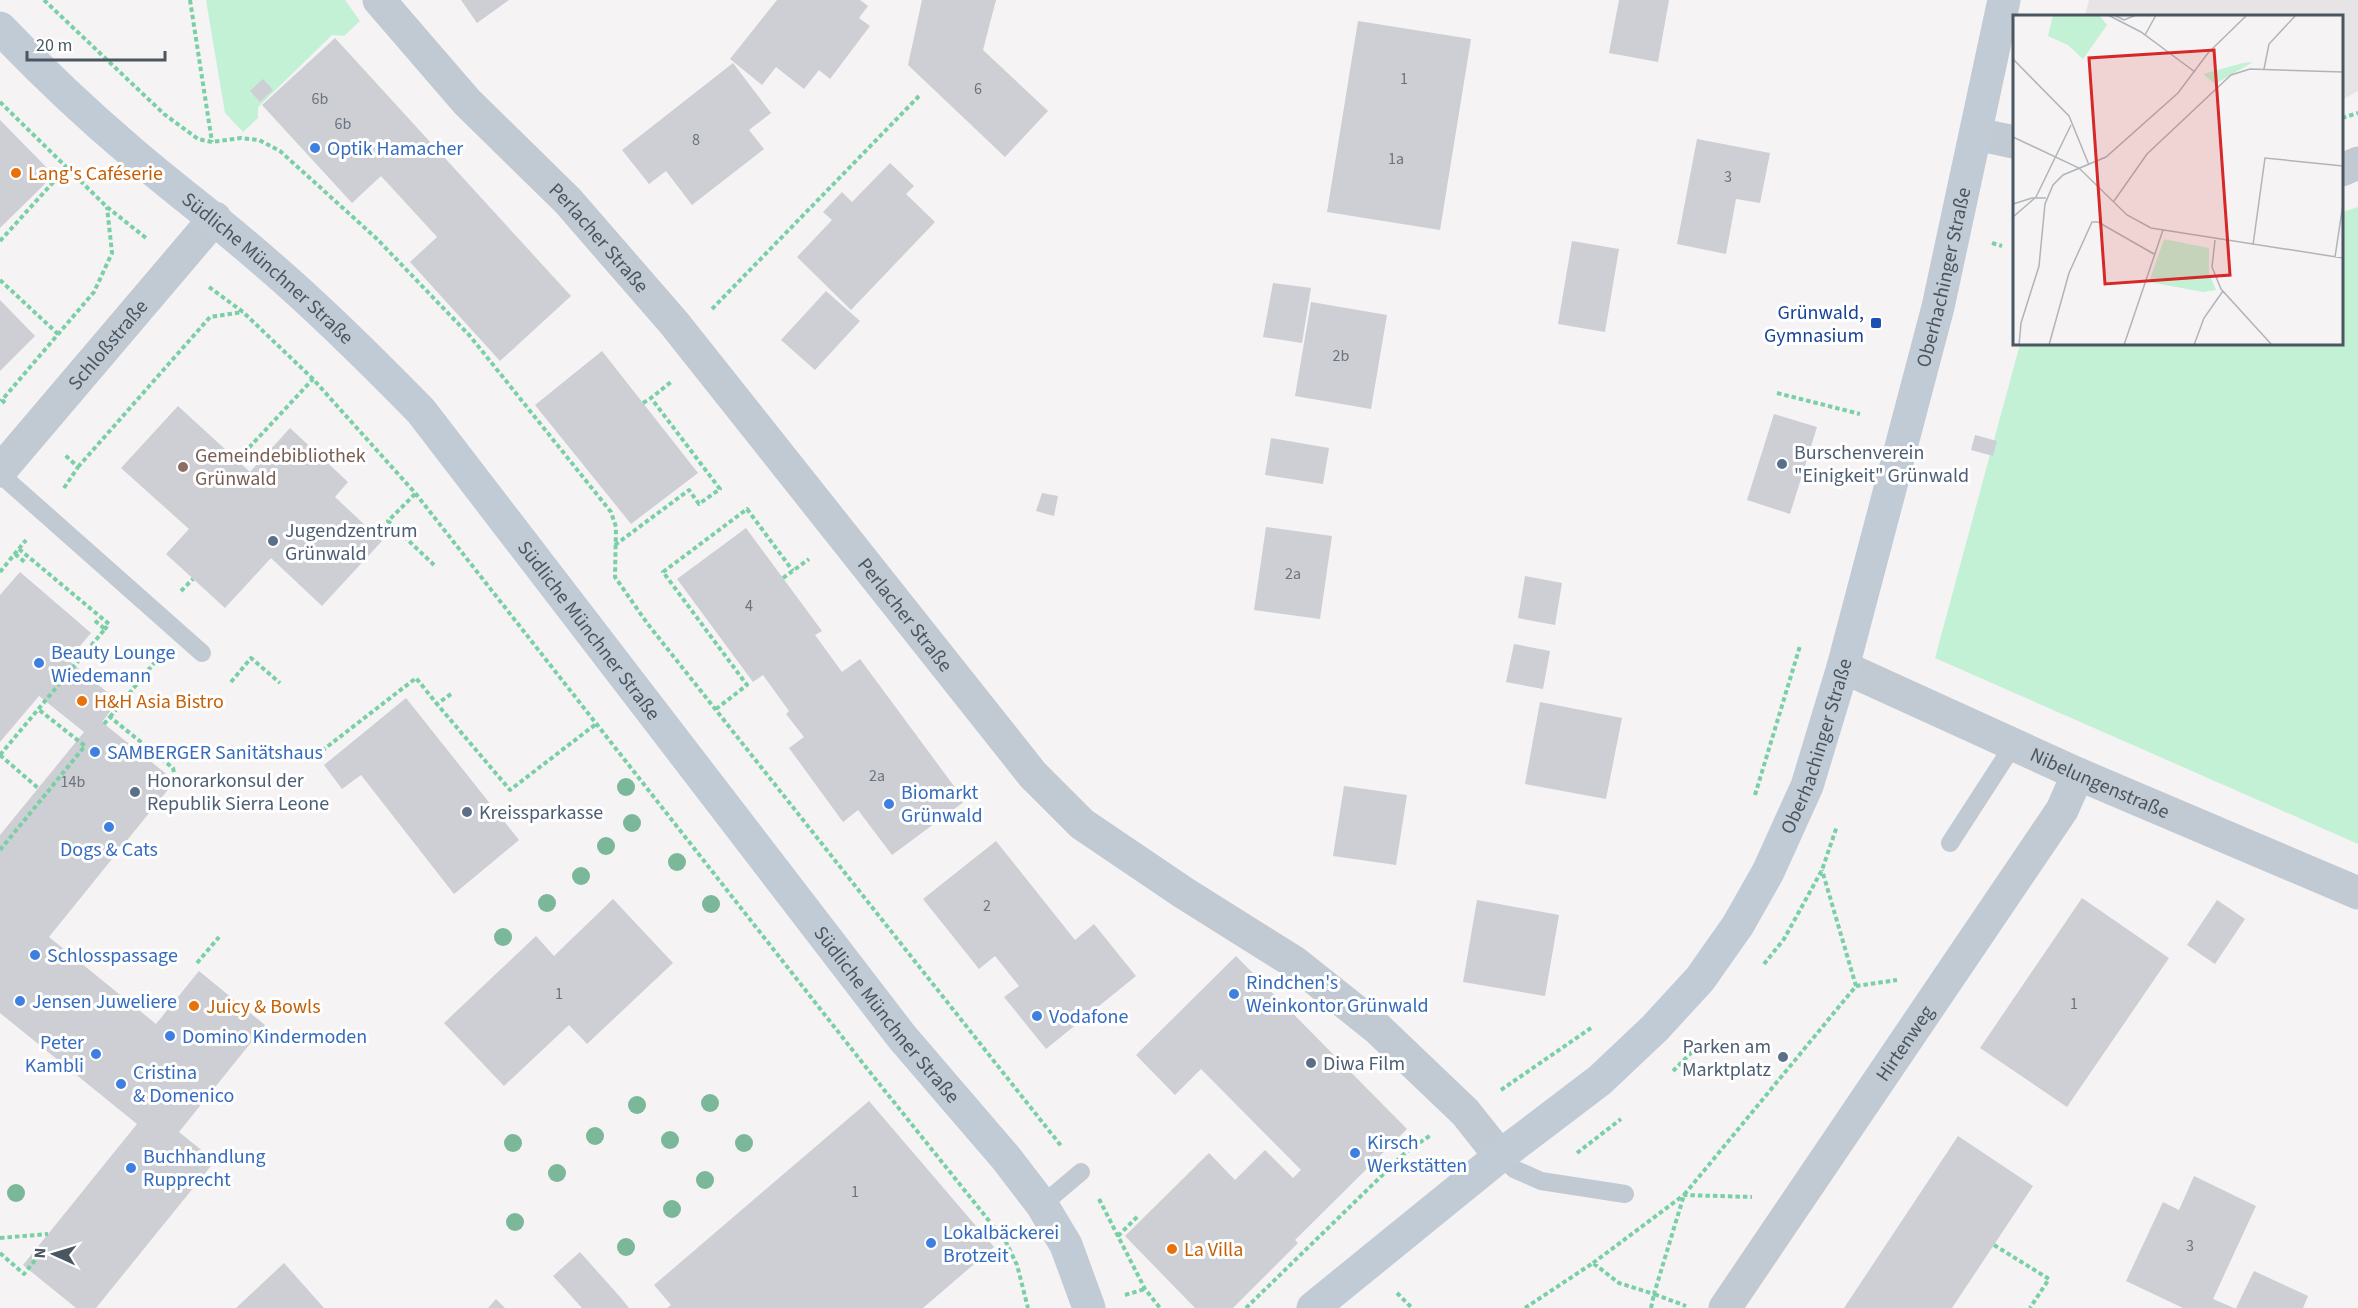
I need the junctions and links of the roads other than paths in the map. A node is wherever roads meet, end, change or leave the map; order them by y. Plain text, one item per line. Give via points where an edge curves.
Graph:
1 (379, 0) edge
2 (2004, 0) edge
3 (0, 28) edge
4 (1976, 134) junction
5 (2013, 142) edge
6 (2358, 163) edge
7 (2343, 170) edge
8 (215, 218) junction
9 (0, 472) edge
10 (202, 653) dead end
11 (1843, 667) junction
12 (2014, 744) junction
13 (2078, 774) junction
14 (1950, 843) dead end
15 (2358, 893) edge
16 (1500, 1156) junction
17 (1081, 1172) road end
18 (1625, 1194) dead end
19 (1042, 1205) junction
20 (1089, 1308) edge
21 (1313, 1308) edge
22 (1725, 1308) edge

1 - 16 street, Perlacher Straße via 467,102 568,201 694,348 1033,775 1082,824 1294,962 1377,1028 1466,1113
2 - 4 main road, Oberhachinger Straße
3 - 8 main road, Südliche Münchner Straße via 130,151
4 - 5 street
4 - 11 main road, Oberhachinger Straße via 1938,308
6 - 7 street
8 - 9 street, Schloßstraße
8 - 19 main road, Südliche Münchner Straße via 421,411 902,1037
9 - 10 lane, Schloßstraße
11 - 12 street, Nibelungenstraße
11 - 16 main road, Oberhachinger Straße via 1807,786 1768,872 1738,925 1700,979 1655,1029 1600,1080
12 - 13 street, Nibelungenstraße
12 - 14 lane
13 - 15 street, Nibelungenstraße
13 - 22 street, Hirtenweg via 2062,810
16 - 18 lane via 1514,1169 1541,1180
16 - 21 main road, Oberhachinger Straße
17 - 19 lane
19 - 20 main road, Südliche Münchner Straße via 1066,1245

